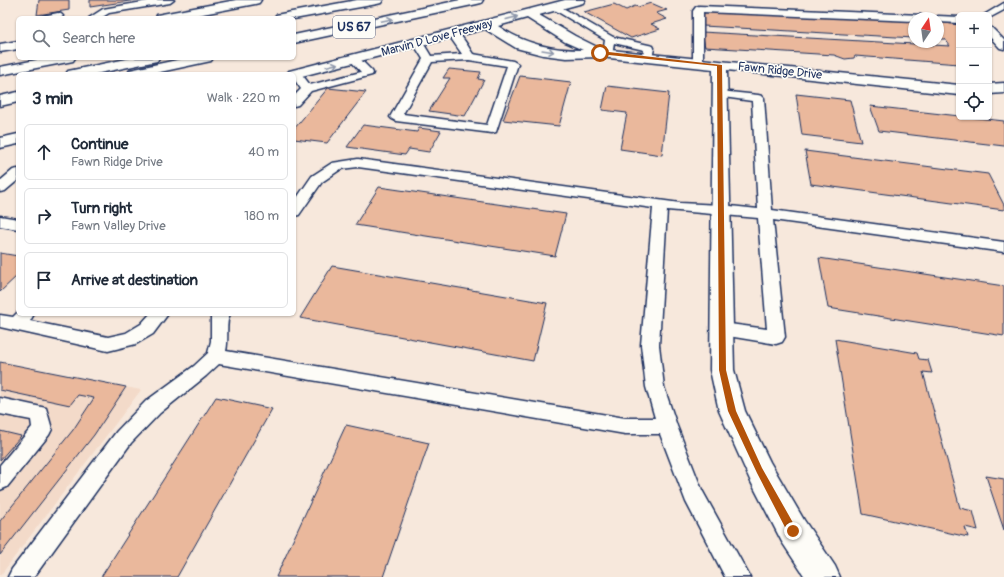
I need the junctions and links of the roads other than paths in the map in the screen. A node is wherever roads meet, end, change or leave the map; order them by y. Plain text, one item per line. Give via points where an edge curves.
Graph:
1 (170, 0) edge
2 (255, 0) edge
3 (378, 0) edge
4 (423, 0) edge
5 (477, 0) edge
6 (579, 0) edge
7 (556, 6) junction
8 (1004, 6) edge
9 (992, 13) edge
10 (529, 14) junction
11 (97, 16) edge
12 (172, 16) edge
13 (292, 16) edge
14 (908, 17) edge
15 (944, 19) edge
16 (956, 20) edge
17 (488, 25) junction
18 (296, 29) edge
19 (992, 33) edge
20 (453, 34) junction
21 (296, 39) edge
22 (610, 39) junction
23 (418, 43) junction
24 (16, 45) edge
25 (1004, 46) edge
26 (0, 48) edge
27 (604, 53) junction
28 (469, 57) junction
29 (428, 58) junction
30 (648, 58) junction
31 (354, 59) junction
32 (58, 60) edge
33 (142, 60) edge
34 (196, 60) edge
35 (709, 64) junction
36 (0, 71) edge
37 (83, 72) edge
38 (140, 72) edge
39 (296, 74) edge
40 (296, 75) edge
41 (16, 85) edge
42 (1004, 88) edge
43 (0, 89) edge
44 (307, 89) junction
45 (992, 89) edge
46 (956, 90) edge
47 (720, 94) junction
48 (16, 97) edge
49 (0, 101) edge
50 (296, 102) edge
51 (16, 139) edge
52 (0, 143) edge
53 (16, 175) edge
54 (0, 188) edge
55 (660, 204) junction
56 (296, 209) edge
57 (721, 209) junction
58 (765, 214) junction
59 (0, 221) edge
60 (16, 224) edge
61 (1004, 247) edge
62 (158, 316) edge
63 (220, 316) edge
64 (14, 320) edge
65 (722, 329) junction
66 (216, 356) junction
67 (0, 406) edge
68 (667, 426) junction
69 (0, 480) edge
70 (20, 577) edge
71 (738, 577) edge
72 (824, 577) edge

1 - 11 lane via 106,11
2 - 12 main road
3 - 13 main road, US 67
4 - 18 main road
21 -> 5 main road, Marvin D Love Freeway / US 67
6 - 7 main road, Marvin D Love Freeway
7 - 10 main road, Marvin D Love Freeway
7 - 22 lane
8 - 9 lane
17 -> 10 main road, Marvin D Love Freeway
10 - 27 main road, Fawn Ridge Drive via 570,39
14 - 35 lane via 699,9
15 - 16 lane
17 - 20 main road, Marvin D Love Freeway
17 -> 27 main road, Fawn Ridge Drive via 512,41 531,48 578,54
19 - 25 lane
20 - 23 main road, Marvin D Love Freeway
20 - 28 lane
22 - 27 lane
22 - 30 lane via 649,48
23 - 29 lane
23 - 31 main road, Marvin D Love Freeway
24 - 26 main road
27 - 30 main road, Fawn Ridge Drive
28 - 29 lane
28 - 29 lane via 513,64 492,129 396,117
30 - 35 main road, Fawn Ridge Drive
39 -> 31 main road, Marvin D Love Freeway
31 - 44 lane via 368,73
32 - 36 main road
33 - 37 main road
34 - 38 main road
35 - 46 main road, Fawn Ridge Drive
35 - 47 main road
40 - 44 lane
41 - 43 main road
42 - 45 main road
44 - 50 lane
47 - 57 main road
47 - 58 lane via 758,98
48 - 49 main road
51 - 52 main road
53 - 54 lane
55 - 56 lane via 358,163 337,166 317,179
55 - 57 lane
55 - 68 lane via 650,345 655,387
57 - 58 lane
57 - 65 main road
58 - 61 lane
58 - 65 lane via 776,337
59 - 60 lane
62 - 64 lane via 148,330 130,339 108,344
63 - 66 lane via 220,341
65 - 72 main road via 722,370 732,411 760,471 793,531
66 - 68 lane via 625,426
66 - 70 lane via 153,407 124,437
67 - 69 lane via 39,414 42,429
68 - 71 lane via 693,495

